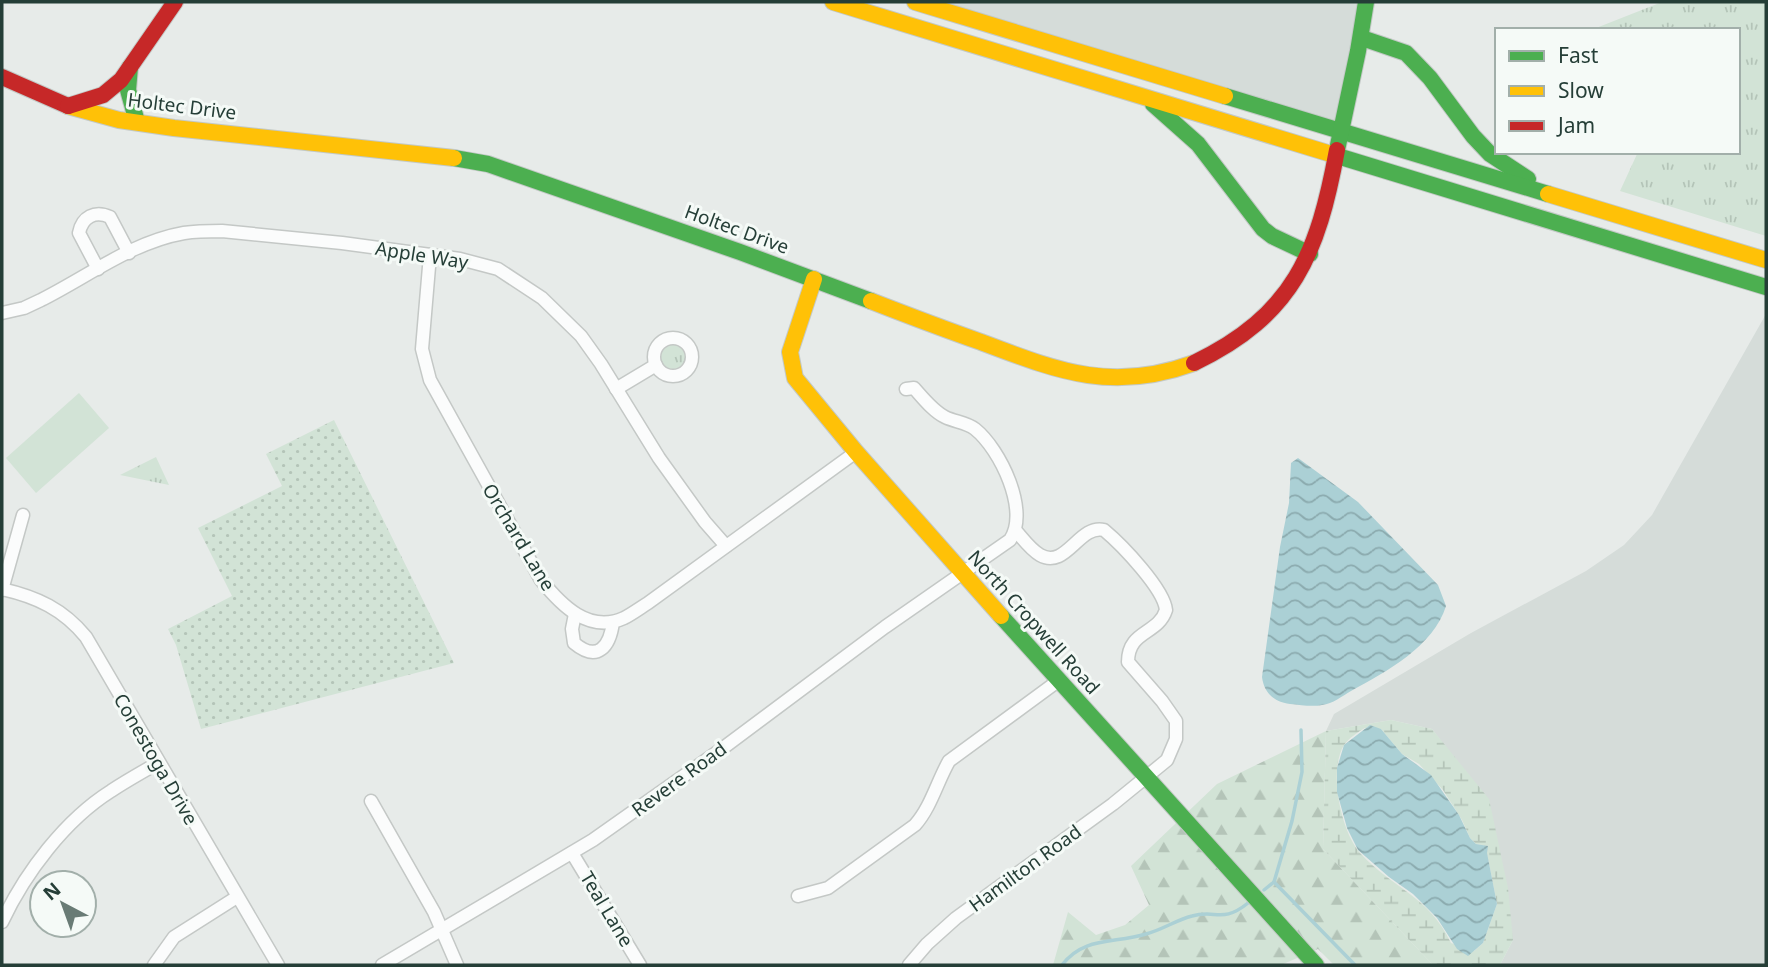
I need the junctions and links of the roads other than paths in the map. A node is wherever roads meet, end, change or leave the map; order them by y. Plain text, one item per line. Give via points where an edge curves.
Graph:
1 (175, 2) edge
2 (833, 2) edge
3 (915, 2) edge
4 (1366, 2) edge
5 (1362, 38) junction
6 (130, 67) junction
7 (2, 77) edge
8 (1144, 97) junction
9 (68, 106) junction
10 (137, 122) junction
11 (1341, 131) junction
12 (1336, 156) junction
13 (1582, 204) junction
14 (130, 253) junction
15 (430, 254) junction
16 (1310, 254) junction
17 (1766, 260) edge
18 (98, 269) junction
19 (814, 279) junction
20 (1766, 287) edge
21 (2, 313) edge
22 (656, 365) dead end
23 (616, 389) junction
24 (906, 389) dead end
25 (856, 452) junction
26 (23, 514) dead end
27 (1016, 531) junction
28 (726, 546) junction
29 (962, 573) junction
30 (2, 589) edge
31 (575, 614) junction
32 (613, 622) junction
33 (1058, 681) junction
34 (158, 763) junction
35 (1145, 776) junction
36 (371, 801) dead end
37 (572, 853) junction
38 (798, 896) dead end
39 (237, 897) junction
40 (2, 922) edge
41 (442, 929) junction
42 (154, 965) edge
43 (278, 965) edge
44 (382, 965) edge
45 (457, 965) edge
46 (640, 965) edge
47 (909, 965) edge
48 (1316, 965) edge

1 - 6 main road
2 - 8 main road
3 - 11 main road
4 - 5 main road, Holtec Drive
5 - 11 main road, Holtec Drive
5 - 13 main road via 1412,58 1473,136 1510,168
6 - 9 main road via 103,94
6 - 10 main road via 128,90
7 - 9 main road, Holtec Drive
8 - 12 main road
8 - 16 main road via 1198,144 1263,229
9 - 10 main road, Holtec Drive
10 - 19 main road, Holtec Drive via 488,164
11 - 12 main road, Holtec Drive
11 - 13 main road
12 - 16 main road, Holtec Drive
12 - 20 main road
13 - 17 main road
14 - 15 street, Apple Way via 166,237 222,230
14 - 18 street, Apple Way
14 - 18 street via 110,217 89,216 79,233
15 - 23 street, Apple Way via 498,269 542,298 581,336
15 - 31 street, Orchard Lane via 422,349 430,380 541,580
16 - 19 main road, Holtec Drive via 1289,289 1244,335 1206,359 1137,377 1090,377 1044,366
18 - 21 street, Apple Way via 24,308
19 - 25 main road, North Cropwell Road via 790,352 795,378
22 - 23 street
23 - 28 street, Apple Way via 659,458
24 - 27 street via 914,388 943,416 968,424 984,438 1008,479 1017,512
25 - 28 street
25 - 29 main road, North Cropwell Road
26 - 30 street
27 - 29 street, Revere Road
27 - 35 street, Hamilton Road via 1038,554 1055,558 1088,532 1104,530 1162,596 1164,617 1129,649 1128,662 1176,721 1174,747 1167,760
28 - 32 street via 675,586
29 - 33 main road, North Cropwell Road
29 - 37 street, Revere Road via 648,803
30 - 34 street, Conestoga Drive via 46,603 74,623
31 - 32 street, Orchard Lane via 600,623
31 - 32 street via 574,643 586,651 607,645
33 - 35 main road, North Cropwell Road
33 - 38 street via 949,761 926,813 915,825 828,888
34 - 39 street, Conestoga Drive
34 - 40 street via 110,791 72,824 37,864
35 - 47 street, Hamilton Road via 956,918
35 - 48 main road, North Cropwell Road
36 - 41 street
37 - 41 street, Revere Road
37 - 46 street, Teal Lane
39 - 42 street via 174,937
39 - 43 street, Conestoga Drive
41 - 44 street, Revere Road
41 - 45 street

